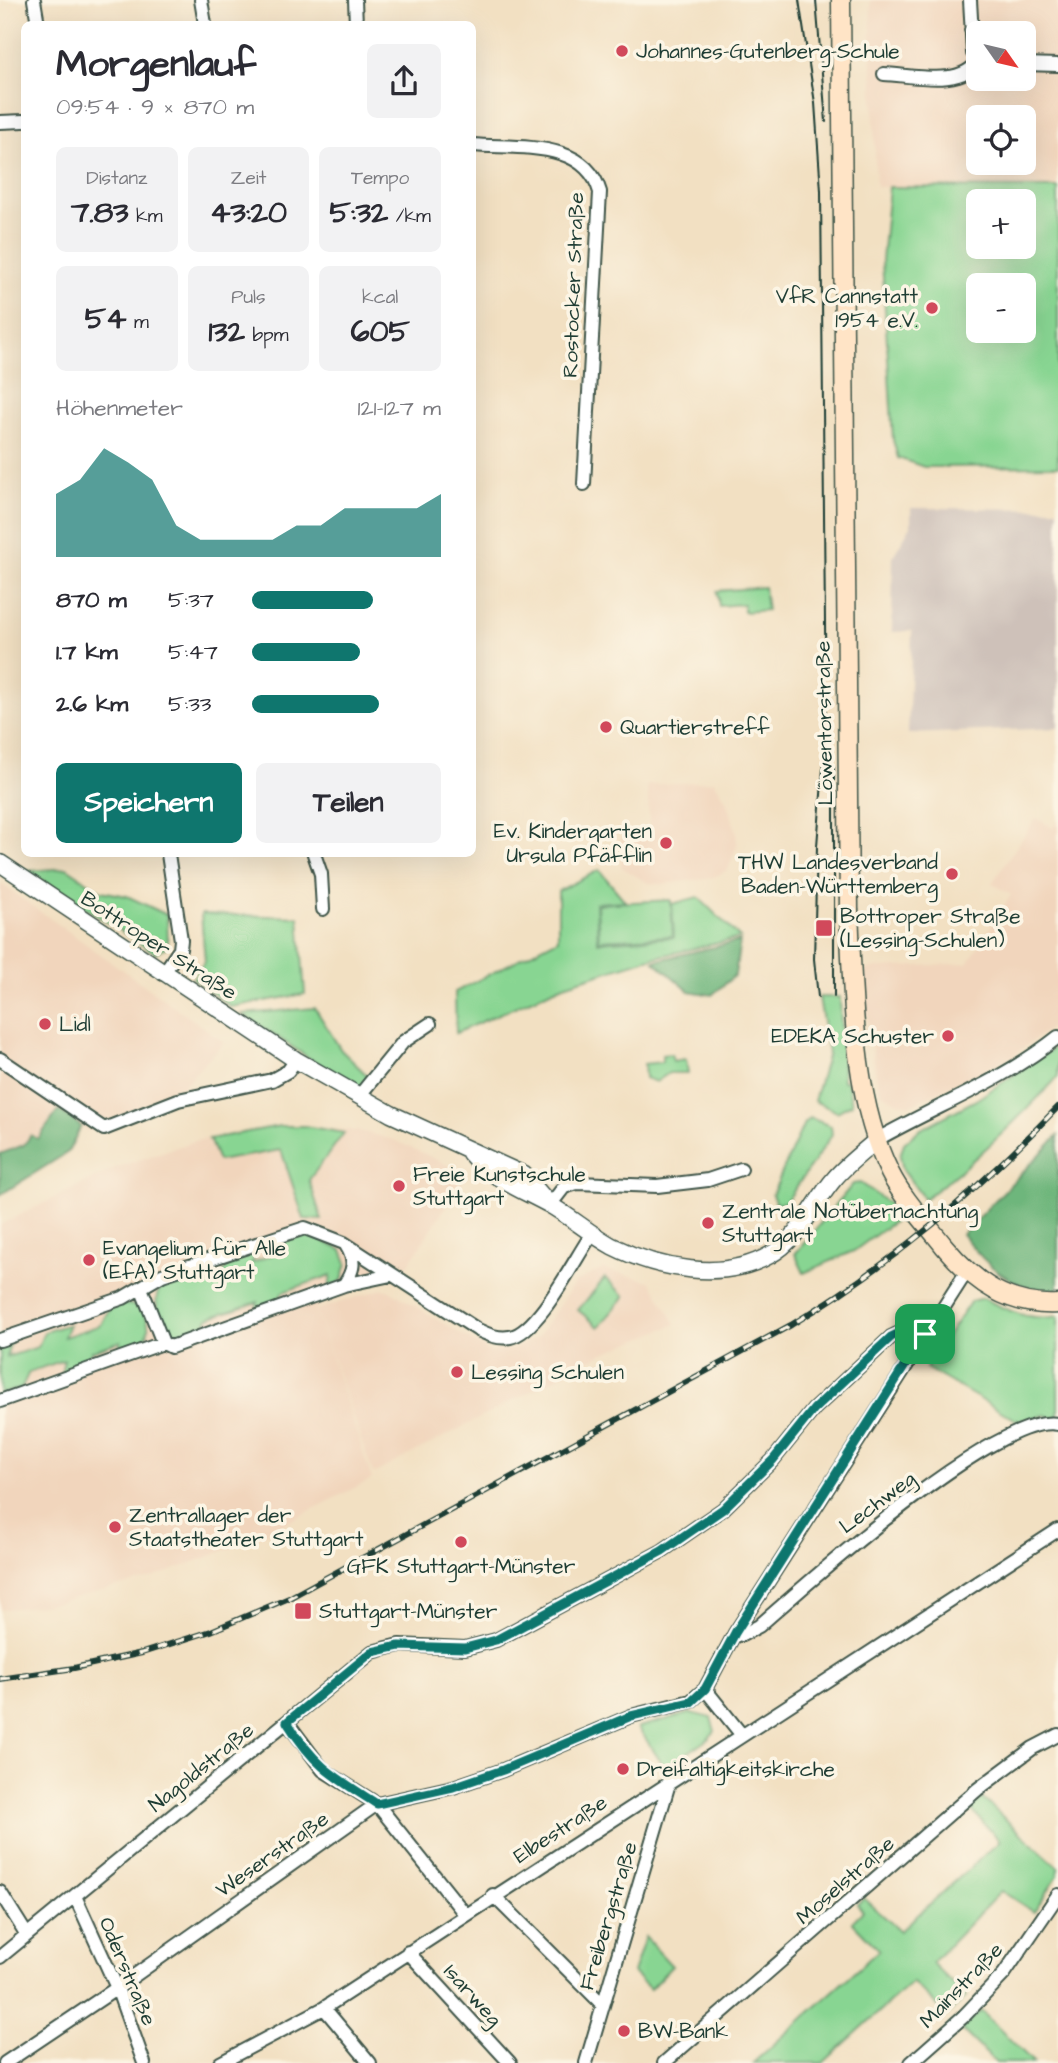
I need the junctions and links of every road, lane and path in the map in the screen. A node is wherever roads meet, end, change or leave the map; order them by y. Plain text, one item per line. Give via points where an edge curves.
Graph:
1 (34, 0) edge
2 (201, 0) edge
3 (355, 0) edge
4 (833, 0) edge
5 (841, 0) edge
6 (970, 0) edge
7 (38, 21) edge
8 (204, 21) edge
9 (356, 21) edge
10 (971, 21) edge
11 (839, 44) junction
12 (1036, 64) edge
13 (1058, 65) edge
14 (966, 73) edge
15 (884, 74) dead end
16 (21, 121) edge
17 (0, 122) edge
18 (476, 145) edge
19 (584, 484) dead end
20 (167, 857) edge
21 (315, 857) edge
22 (0, 863) edge
23 (323, 909) dead end
24 (163, 974) junction
25 (430, 1024) dead end
26 (1058, 1037) edge
27 (0, 1059) edge
28 (296, 1060) junction
29 (359, 1096) junction
30 (878, 1139) junction
31 (741, 1169) dead end
32 (551, 1205) junction
33 (592, 1234) junction
34 (344, 1243) junction
35 (967, 1271) junction
36 (391, 1275) junction
37 (344, 1285) junction
38 (141, 1288) junction
39 (1058, 1304) edge
40 (925, 1334) junction
41 (0, 1340) edge
42 (163, 1343) junction
43 (0, 1401) edge
44 (1058, 1424) edge
45 (1058, 1530) edge
46 (735, 1633) junction
47 (705, 1689) junction
48 (287, 1722) junction
49 (741, 1734) junction
50 (1058, 1735) edge
51 (670, 1780) junction
52 (377, 1804) junction
53 (0, 1892) edge
54 (494, 1895) junction
55 (1058, 1895) edge
56 (75, 1896) junction
57 (465, 1914) junction
58 (27, 1934) junction
59 (408, 1952) junction
60 (0, 1957) edge
61 (117, 1988) junction
62 (601, 2004) junction
63 (324, 2008) junction
64 (239, 2059) edge
65 (5, 2063) edge
66 (144, 2063) edge
67 (220, 2063) edge
68 (370, 2063) edge
69 (510, 2063) edge
70 (586, 2063) edge
71 (664, 2063) edge
72 (911, 2063) edge

1 - 7 street
2 - 8 street
3 - 9 street
4 - 11 main road, Löwentorstraße
5 - 11 main road, Löwentorstraße
6 - 10 street
11 - 30 main road, Löwentorstraße via 849,910 855,1030
12 - 13 street
14 - 15 street via 956,77
16 - 17 street
18 - 19 street, Rostocker Straße via 572,156 597,182
20 - 24 street via 181,940
21 - 23 street
22 - 24 street, Bottroper Straße
24 - 28 street, Bottroper Straße
25 - 29 street via 403,1042
26 - 30 street via 972,1094
27 - 28 street via 104,1129 178,1100 272,1080
28 - 29 street, Bottroper Straße
29 - 32 street, Bottroper Straße via 524,1175
30 - 33 street, Bottroper Straße via 834,1179 790,1239 751,1265 718,1270 654,1263
30 - 35 main road, Löwentorstraße via 894,1179
31 - 32 street via 708,1180 657,1186 577,1183 564,1187
32 - 33 street, Bottroper Straße
33 - 36 street via 533,1323 510,1337 499,1338 478,1329
34 - 36 street
34 - 37 street via 353,1270
34 - 38 street via 305,1228 162,1275
35 - 39 main road, Löwentorstraße via 988,1288 1019,1301
35 - 40 street
36 - 37 street
37 - 42 street via 170,1347
38 - 41 street
38 - 42 street
40 - 46 street
40 - 48 street, Nagoldstraße via 908,1329 891,1337 814,1409 773,1460 723,1509 662,1551 496,1640 465,1648 399,1646 372,1652
42 - 43 street
44 - 46 street, Lechweg via 1042,1423 969,1460 851,1545 759,1626 742,1635
45 - 49 street, Elbestraße
46 - 47 street
47 - 49 street
47 - 52 street, Weserstraße via 691,1702 631,1716 503,1770
48 - 52 street via 323,1770
48 - 56 street, Nagoldstraße
49 - 51 street, Elbestraße
50 - 71 street, Moselstraße via 978,1789
51 - 54 street, Elbestraße
51 - 62 street, Freibergstraße
52 - 57 street
52 - 61 street, Weserstraße
53 - 58 street
54 - 57 street, Elbestraße
54 - 62 street
55 - 72 street, Mainstraße via 1004,1973
56 - 58 street, Nagoldstraße
56 - 61 street, Oderstraße
57 - 59 street, Elbestraße
58 - 60 street, Nagoldstraße
59 - 63 street, Elbestraße
59 - 69 street, Isarweg
61 - 65 street, Weserstraße
61 - 66 street, Oderstraße
62 - 70 street, Freibergstraße
63 - 64 street, Elbestraße
63 - 68 street
64 - 67 street, Elbestraße

